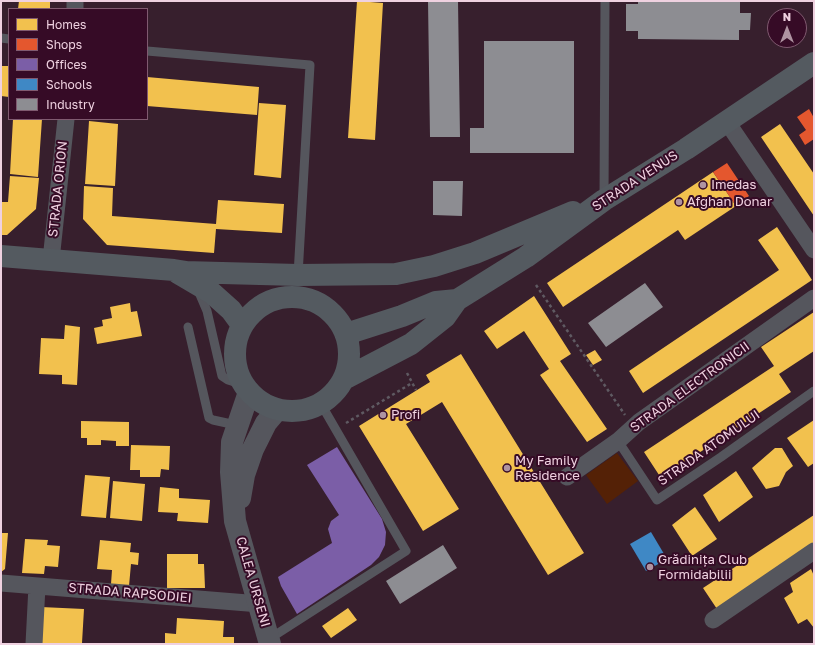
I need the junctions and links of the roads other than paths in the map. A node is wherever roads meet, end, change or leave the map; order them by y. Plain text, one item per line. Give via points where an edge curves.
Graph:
1 (605, 1) edge
2 (148, 51) edge
3 (814, 63) edge
4 (66, 120) edge
5 (726, 122) junction
6 (604, 200) junction
7 (814, 250) edge
8 (1, 256) edge
9 (51, 260) junction
10 (184, 274) junction
11 (298, 275) junction
12 (293, 297) junction
13 (814, 298) edge
14 (457, 300) junction
15 (242, 325) junction
16 (188, 327) dead end
17 (346, 334) junction
18 (344, 379) junction
19 (246, 388) junction
20 (814, 391) edge
21 (321, 404) junction
22 (277, 410) junction
23 (236, 425) junction
24 (618, 441) junction
25 (567, 477) dead end
26 (235, 521) junction
27 (814, 551) edge
28 (1, 582) edge
29 (37, 586) junction
30 (260, 604) junction
31 (713, 620) dead end
32 (270, 642) edge
33 (34, 644) edge

1 - 6 lane
2 - 11 lane via 310,65
3 - 5 main road, STRADA VENUS
4 - 9 street, STRADA ORION
5 - 6 main road, STRADA VENUS
5 - 7 street
6 - 11 main road via 475,253 434,266 396,274
6 - 14 main road, STRADA VENUS via 526,257
8 - 9 main road
9 - 10 main road
10 - 11 main road
10 - 12 main road via 248,282
10 - 15 main road via 222,301
10 - 19 lane via 207,311 222,376
12 - 15 main road via 273,300 256,310
12 - 17 main road via 310,299 325,307 338,319
13 - 24 street, STRADA ELECTRONICII via 633,427
14 - 17 main road, STRADA VENUS via 436,302
14 - 18 main road, STRADA VENUS via 445,317 411,344
15 - 19 main road via 235,345 236,366
16 - 23 lane via 208,418
17 - 18 main road via 350,349
18 - 21 main road via 334,393
19 - 22 main road via 257,400
19 - 23 street, CALEA URSENI
20 - 24 lane, STRADA ATOMULUI via 657,500
21 - 22 main road via 300,411
21 - 32 lane via 406,551
22 - 26 street, CALEA URSENI via 266,423 253,449 244,475
23 - 26 street, CALEA URSENI via 232,442 231,472
24 - 25 street, STRADA ELECTRONICII
26 - 30 street, CALEA URSENI
27 - 31 street
28 - 29 street, STRADA RAPSODIEI
29 - 30 street, STRADA RAPSODIEI
29 - 33 street
30 - 32 street, CALEA URSENI

